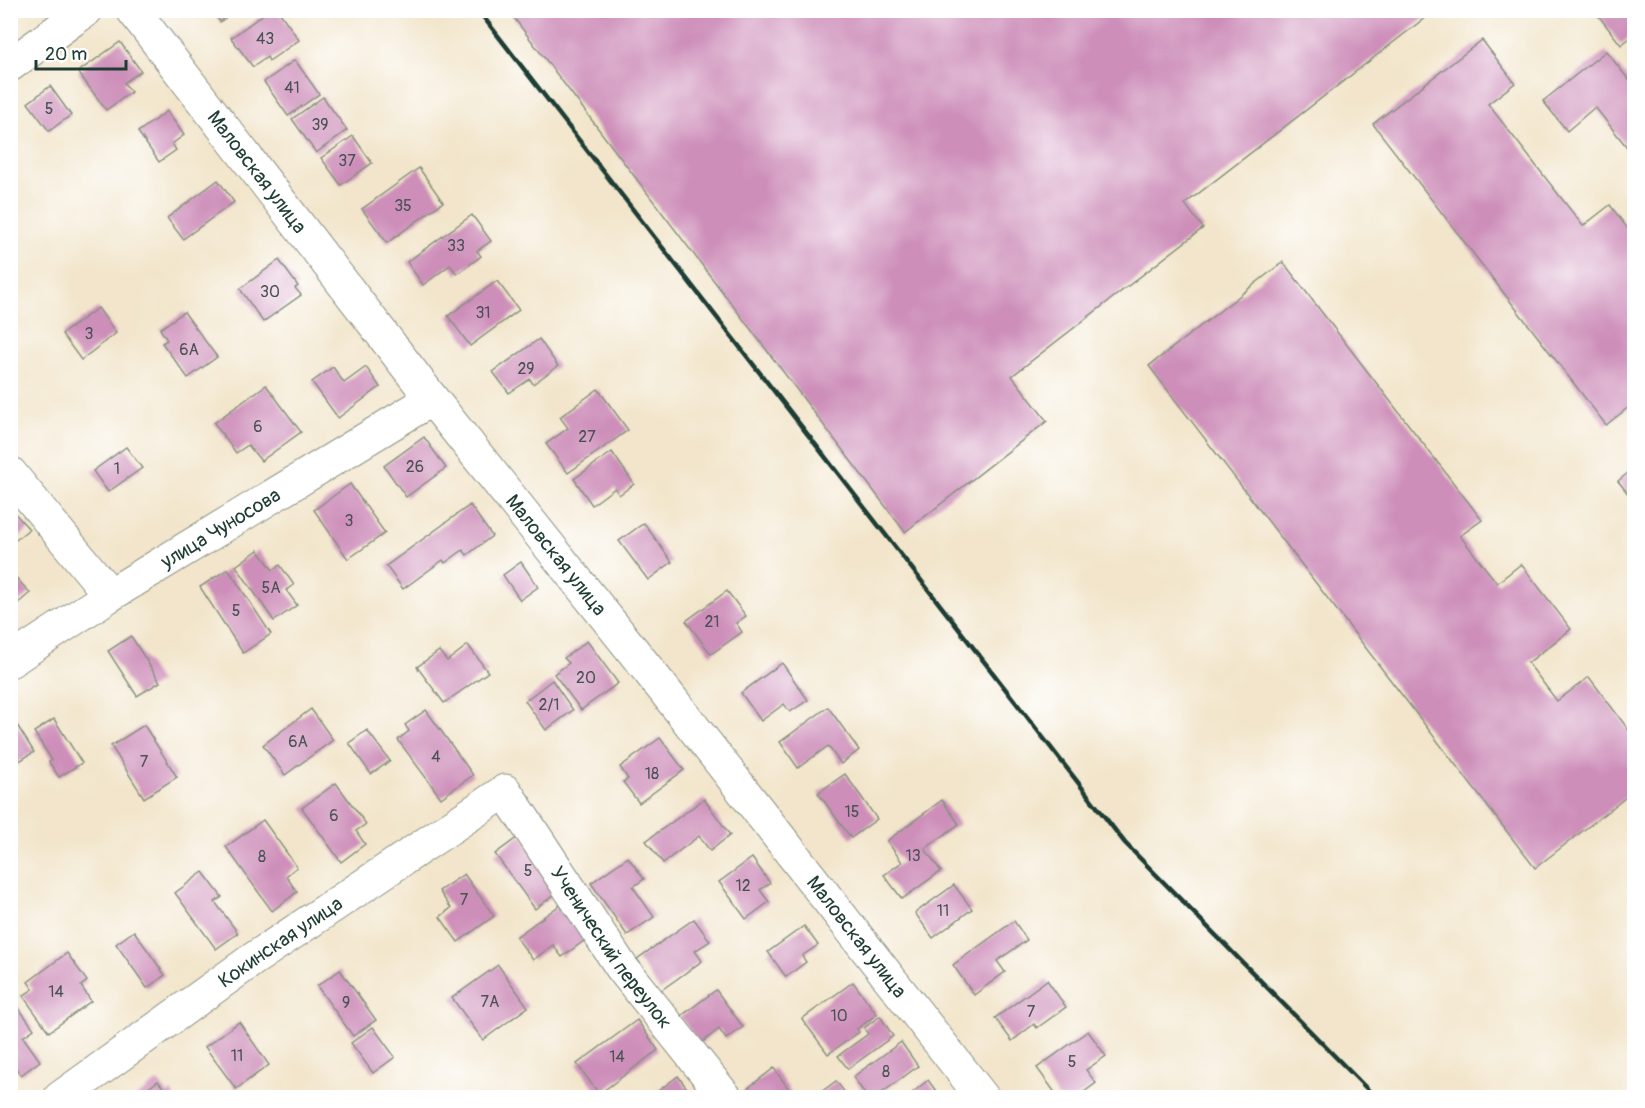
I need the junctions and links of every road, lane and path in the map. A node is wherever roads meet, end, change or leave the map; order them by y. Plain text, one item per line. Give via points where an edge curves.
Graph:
1 (86, 10) edge
2 (133, 10) edge
3 (10, 64) edge
4 (432, 399) junction
5 (10, 473) edge
6 (110, 596) junction
7 (10, 661) edge
8 (505, 791) joint
9 (60, 1098) edge
10 (726, 1098) edge
11 (983, 1098) edge

1 - 3 street
2 - 4 street, Маловская улица
4 - 6 street, улица Чуносова
4 - 11 street, Маловская улица
5 - 6 street
6 - 7 street, улица Чуносова
8 - 9 street, Кокинская улица via 252,960
8 - 10 street, Ученический переулок via 622,968

